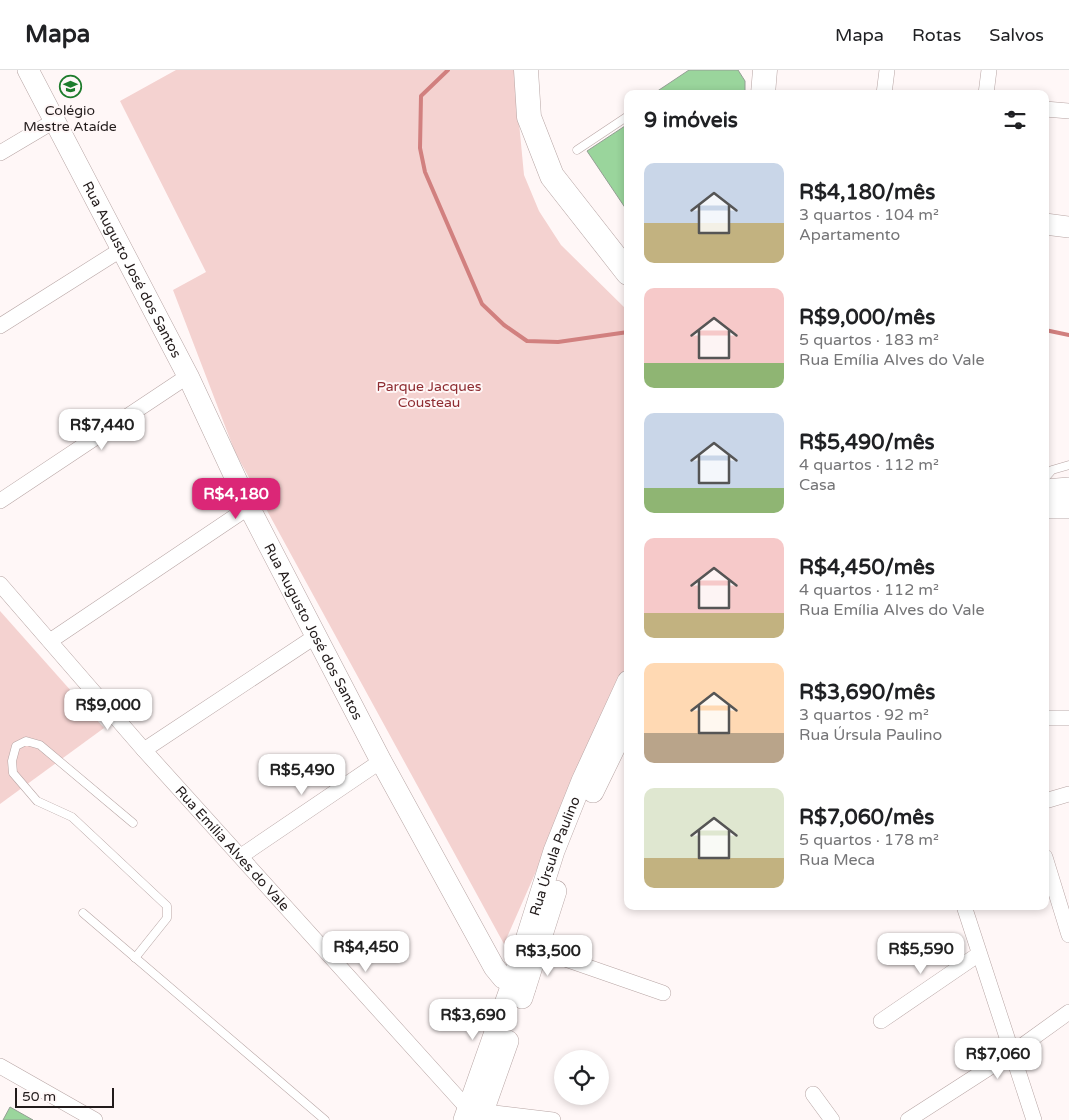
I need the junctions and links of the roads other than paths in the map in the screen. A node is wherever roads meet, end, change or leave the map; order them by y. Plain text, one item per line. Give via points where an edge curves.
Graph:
1 (28, 70) edge
2 (526, 70) edge
3 (765, 70) edge
4 (887, 70) edge
5 (989, 70) edge
6 (763, 90) edge
7 (884, 90) edge
8 (986, 90) edge
9 (1049, 108) edge
10 (1069, 111) edge
11 (624, 119) edge
12 (54, 121) junction
13 (578, 150) dead end
14 (0, 153) edge
15 (1049, 224) edge
16 (1069, 227) edge
17 (122, 249) junction
18 (624, 268) edge
19 (0, 326) edge
20 (188, 376) junction
21 (1069, 465) edge
22 (1049, 473) edge
23 (1069, 488) edge
24 (1049, 490) edge
25 (0, 501) edge
26 (249, 507) junction
27 (1049, 508) edge
28 (1069, 508) edge
29 (0, 584) edge
30 (316, 636) junction
31 (50, 641) junction
32 (624, 690) edge
33 (1049, 718) edge
34 (1069, 718) edge
35 (624, 728) edge
36 (144, 750) junction
37 (380, 761) junction
38 (1069, 794) edge
39 (1049, 800) edge
40 (133, 823) dead end
41 (241, 856) junction
42 (1049, 870) edge
43 (965, 910) edge
44 (84, 913) dead end
45 (1069, 935) edge
46 (484, 950) junction
47 (979, 954) junction
48 (528, 956) junction
49 (135, 958) junction
50 (511, 981) junction
51 (663, 993) dead end
52 (1069, 1012) edge
53 (881, 1022) dead end
54 (1012, 1053) junction
55 (0, 1066) edge
56 (812, 1094) dead end
57 (474, 1115) edge
58 (95, 1120) edge
59 (325, 1120) edge
60 (552, 1120) edge
61 (832, 1120) edge
62 (908, 1120) edge
63 (1034, 1120) edge

1 - 12 street, Rua Augusto José dos Santos
2 - 18 main road via 529,117 552,176
3 - 6 main road
4 - 7 street
5 - 8 street
9 - 10 street
11 - 13 lane
12 - 14 street
12 - 17 street, Rua Augusto José dos Santos
15 - 16 street
17 - 19 street
17 - 20 street, Rua Augusto José dos Santos
20 - 25 street
20 - 26 street, Rua Augusto José dos Santos
21 - 22 lane
23 - 24 street
26 - 30 street, Rua Augusto José dos Santos
26 - 31 street
27 - 28 street
29 - 31 street, Rua Emília Alves do Vale
30 - 36 street
30 - 37 street, Rua Augusto José dos Santos
31 - 36 street, Rua Emília Alves do Vale
32 - 48 street, Rua Úrsula Paulino via 554,851
33 - 34 street
35 - 48 street, Rua Úrsula Paulino via 581,818
36 - 41 street, Rua Emília Alves do Vale
37 - 41 street
37 - 46 street, Rua Augusto José dos Santos
38 - 39 street
40 - 49 lane via 40,745 26,741 16,746 13,773 37,801 72,817 167,906 167,918
41 - 57 street, Rua Emília Alves do Vale
42 - 45 street
43 - 47 street
44 - 49 lane
46 - 48 street
46 - 50 street, Rua Augusto José dos Santos
47 - 53 street
47 - 54 street
48 - 50 street, Rua Úrsula Paulino
48 - 51 street via 550,955 565,959
49 - 59 lane
50 - 57 street, Rua Úrsula Paulino
50 - 57 street, Rua Úrsula Paulino
52 - 54 street
54 - 62 street
54 - 63 street
55 - 58 street
56 - 61 street
57 - 60 street

